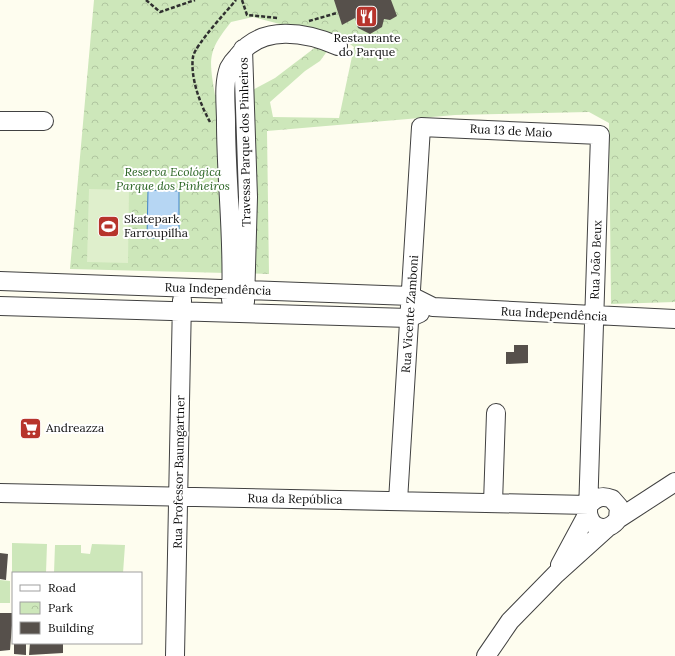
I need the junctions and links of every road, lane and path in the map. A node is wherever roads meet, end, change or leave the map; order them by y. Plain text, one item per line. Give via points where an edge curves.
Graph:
1 (146, 0) edge
2 (195, 0) edge
3 (236, 0) edge
4 (242, 0) edge
5 (338, 13) dead end
6 (285, 19) dead end
7 (307, 21) dead end
8 (338, 46) dead end
9 (0, 121) edge
10 (44, 121) dead end
11 (211, 123) dead end
12 (421, 127) joint
13 (600, 135) joint
14 (0, 281) edge
15 (183, 287) junction
16 (239, 289) junction
17 (326, 292) junction
18 (411, 296) junction
19 (0, 306) edge
20 (433, 307) junction
21 (182, 312) junction
22 (238, 313) junction
23 (325, 316) junction
24 (595, 317) junction
25 (409, 318) junction
26 (675, 319) edge
27 (496, 413) dead end
28 (675, 482) edge
29 (0, 493) edge
30 (656, 495) junction
31 (178, 496) junction
32 (612, 498) junction
33 (398, 501) junction
34 (493, 503) junction
35 (589, 509) junction
36 (612, 523) junction
37 (556, 574) junction
38 (175, 656) edge
39 (486, 656) edge

1 - 2 path via 160,12
3 - 11 path via 210,30 193,55 194,74 203,109
4 - 6 path via 247,15
5 - 7 path
8 - 16 street, Travessa Parque dos Pinheiros via 318,37 288,33 271,35 254,41 229,67 226,86
9 - 10 street
12 - 13 street, Rua 13 de Maio
12 - 18 street, Rua Vicente Zamboni
13 - 24 street, Rua João Beux
14 - 15 street, Rua Independência
15 - 16 street, Rua Independência
15 - 21 street, Rua Professor Baumgartner
16 - 17 street, Rua Independência
16 - 22 street, Travessa Parque dos Pinheiros
17 - 18 street, Rua Independência
17 - 23 street
18 - 20 street, Rua Independência
18 - 25 street, Rua Vicente Zamboni
19 - 21 street, Rua Independência
20 - 24 street, Rua Independência
20 - 25 street, Rua Independência
21 - 22 street, Rua Independência
21 - 31 street, Rua Professor Baumgartner
22 - 23 street, Rua Independência
23 - 25 street, Rua Independência
24 - 26 street, Rua Independência
24 - 35 street, Rua João Beux
25 - 33 street, Rua Vicente Zamboni
27 - 34 street
28 - 30 street
29 - 31 street, Rua da República
30 - 32 street
30 - 36 street
31 - 33 street, Rua da República
31 - 38 street, Rua Professor Baumgartner
32 - 35 street via 595,498
32 - 36 street via 618,507
33 - 34 street, Rua da República
34 - 35 street, Rua da República
35 - 36 street via 589,520 593,524 601,528
35 - 37 street
36 - 37 street
37 - 39 street via 510,621

